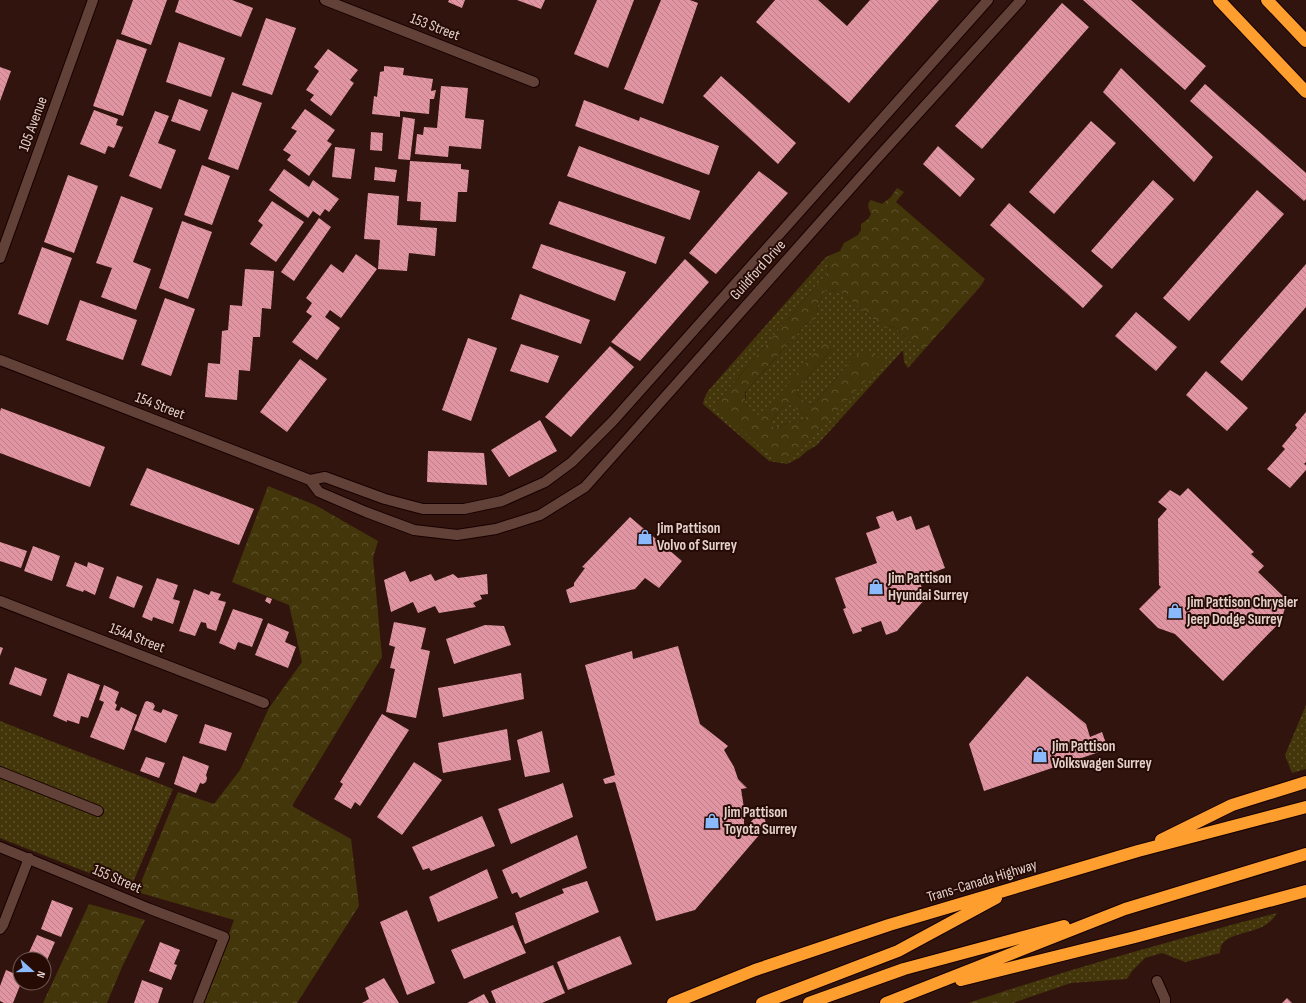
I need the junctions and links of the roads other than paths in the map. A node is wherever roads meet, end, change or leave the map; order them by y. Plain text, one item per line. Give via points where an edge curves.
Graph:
1 (93, 0) edge
2 (325, 0) edge
3 (988, 0) edge
4 (1021, 0) edge
5 (1219, 0) edge
6 (1267, 0) edge
7 (1306, 41) edge
8 (534, 82) dead end
9 (1306, 92) edge
10 (0, 258) edge
11 (0, 360) edge
12 (310, 480) junction
13 (502, 501) joint
14 (496, 529) joint
15 (0, 601) edge
16 (264, 702) dead end
17 (0, 772) edge
18 (1306, 782) edge
19 (1306, 808) edge
20 (98, 811) dead end
21 (0, 847) edge
22 (1138, 852) junction
23 (1306, 854) edge
24 (28, 858) junction
25 (1020, 886) junction
26 (1306, 892) edge
27 (1125, 909) junction
28 (0, 929) edge
29 (1157, 981) dead end
30 (913, 992) junction
31 (198, 1003) edge
32 (673, 1003) edge
33 (762, 1003) edge
34 (809, 1003) edge
35 (886, 1003) edge
36 (1165, 1003) edge

1 - 10 main road, 105 Avenue
2 - 8 main road, 153 Street
3 - 13 main road, Guildford Drive via 613,421 572,462 545,482
4 - 14 main road, Guildford Drive via 585,487 540,515
5 - 9 highway
6 - 7 highway
11 - 12 main road, 154 Street
12 - 13 main road, 154 Street via 325,477 385,499 423,509 464,509
12 - 14 main road, 154 Street via 319,492 414,530 457,535
15 - 16 main road, 154A Street
17 - 20 main road
18 - 22 highway via 1232,805
19 - 22 highway, Trans-Canada Highway
21 - 24 main road, 155 Street
22 - 25 highway, Trans-Canada Highway
23 - 27 highway
24 - 28 main road
24 - 31 main road, 155 Street via 224,937
25 - 32 highway, Trans-Canada Highway via 882,927 755,970
25 - 33 highway via 898,951
26 - 30 highway
27 - 30 highway
27 - 34 highway via 904,969
29 - 36 main road
30 - 35 highway

